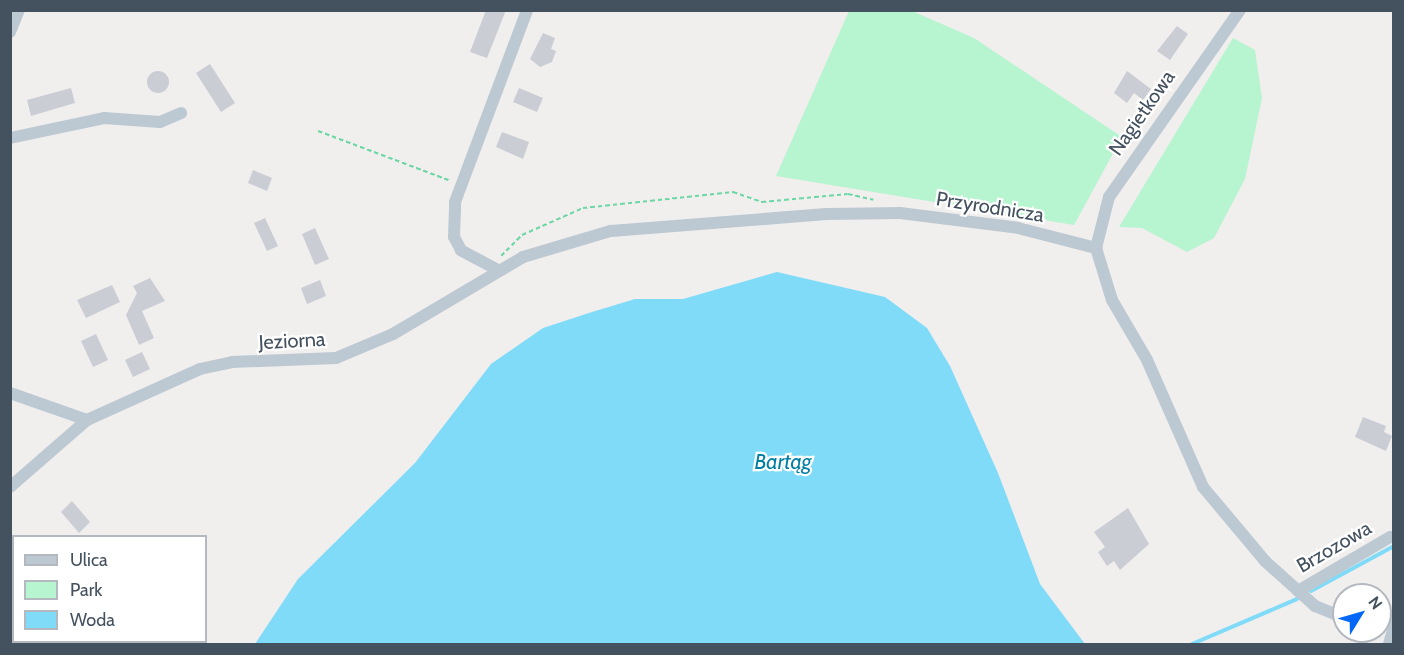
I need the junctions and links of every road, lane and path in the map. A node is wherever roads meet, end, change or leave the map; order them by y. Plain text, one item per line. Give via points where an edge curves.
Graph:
1 (19, 10) edge
2 (527, 10) edge
3 (1240, 10) edge
4 (10, 32) edge
5 (181, 113) dead end
6 (318, 131) dead end
7 (10, 138) edge
8 (462, 186) junction
9 (878, 202) dead end
10 (1096, 248) junction
11 (496, 270) junction
12 (10, 393) edge
13 (87, 420) junction
14 (10, 487) edge
15 (1390, 537) dead end
16 (1298, 591) junction
17 (1332, 613) edge
18 (1394, 627) edge
19 (1389, 645) edge

1 - 4 street
2 - 8 street
3 - 10 street, Nagietkowa via 1109,197
5 - 7 street via 160,122 104,118
6 - 8 path
8 - 11 street via 455,202 454,237 461,250
9 - 11 path via 848,194 762,202 733,192 583,208 522,235 503,251
10 - 11 street, Przyrodnicza via 967,221 900,213 826,213 611,231 557,244
10 - 16 street via 1112,300 1147,360 1185,455 1239,536
11 - 13 street, Jeziorna via 393,334 336,358 231,362 200,369
12 - 13 street
13 - 14 street, Jeziorna
15 - 16 street, Brzozowa
16 - 17 street via 1315,606
18 - 19 street

